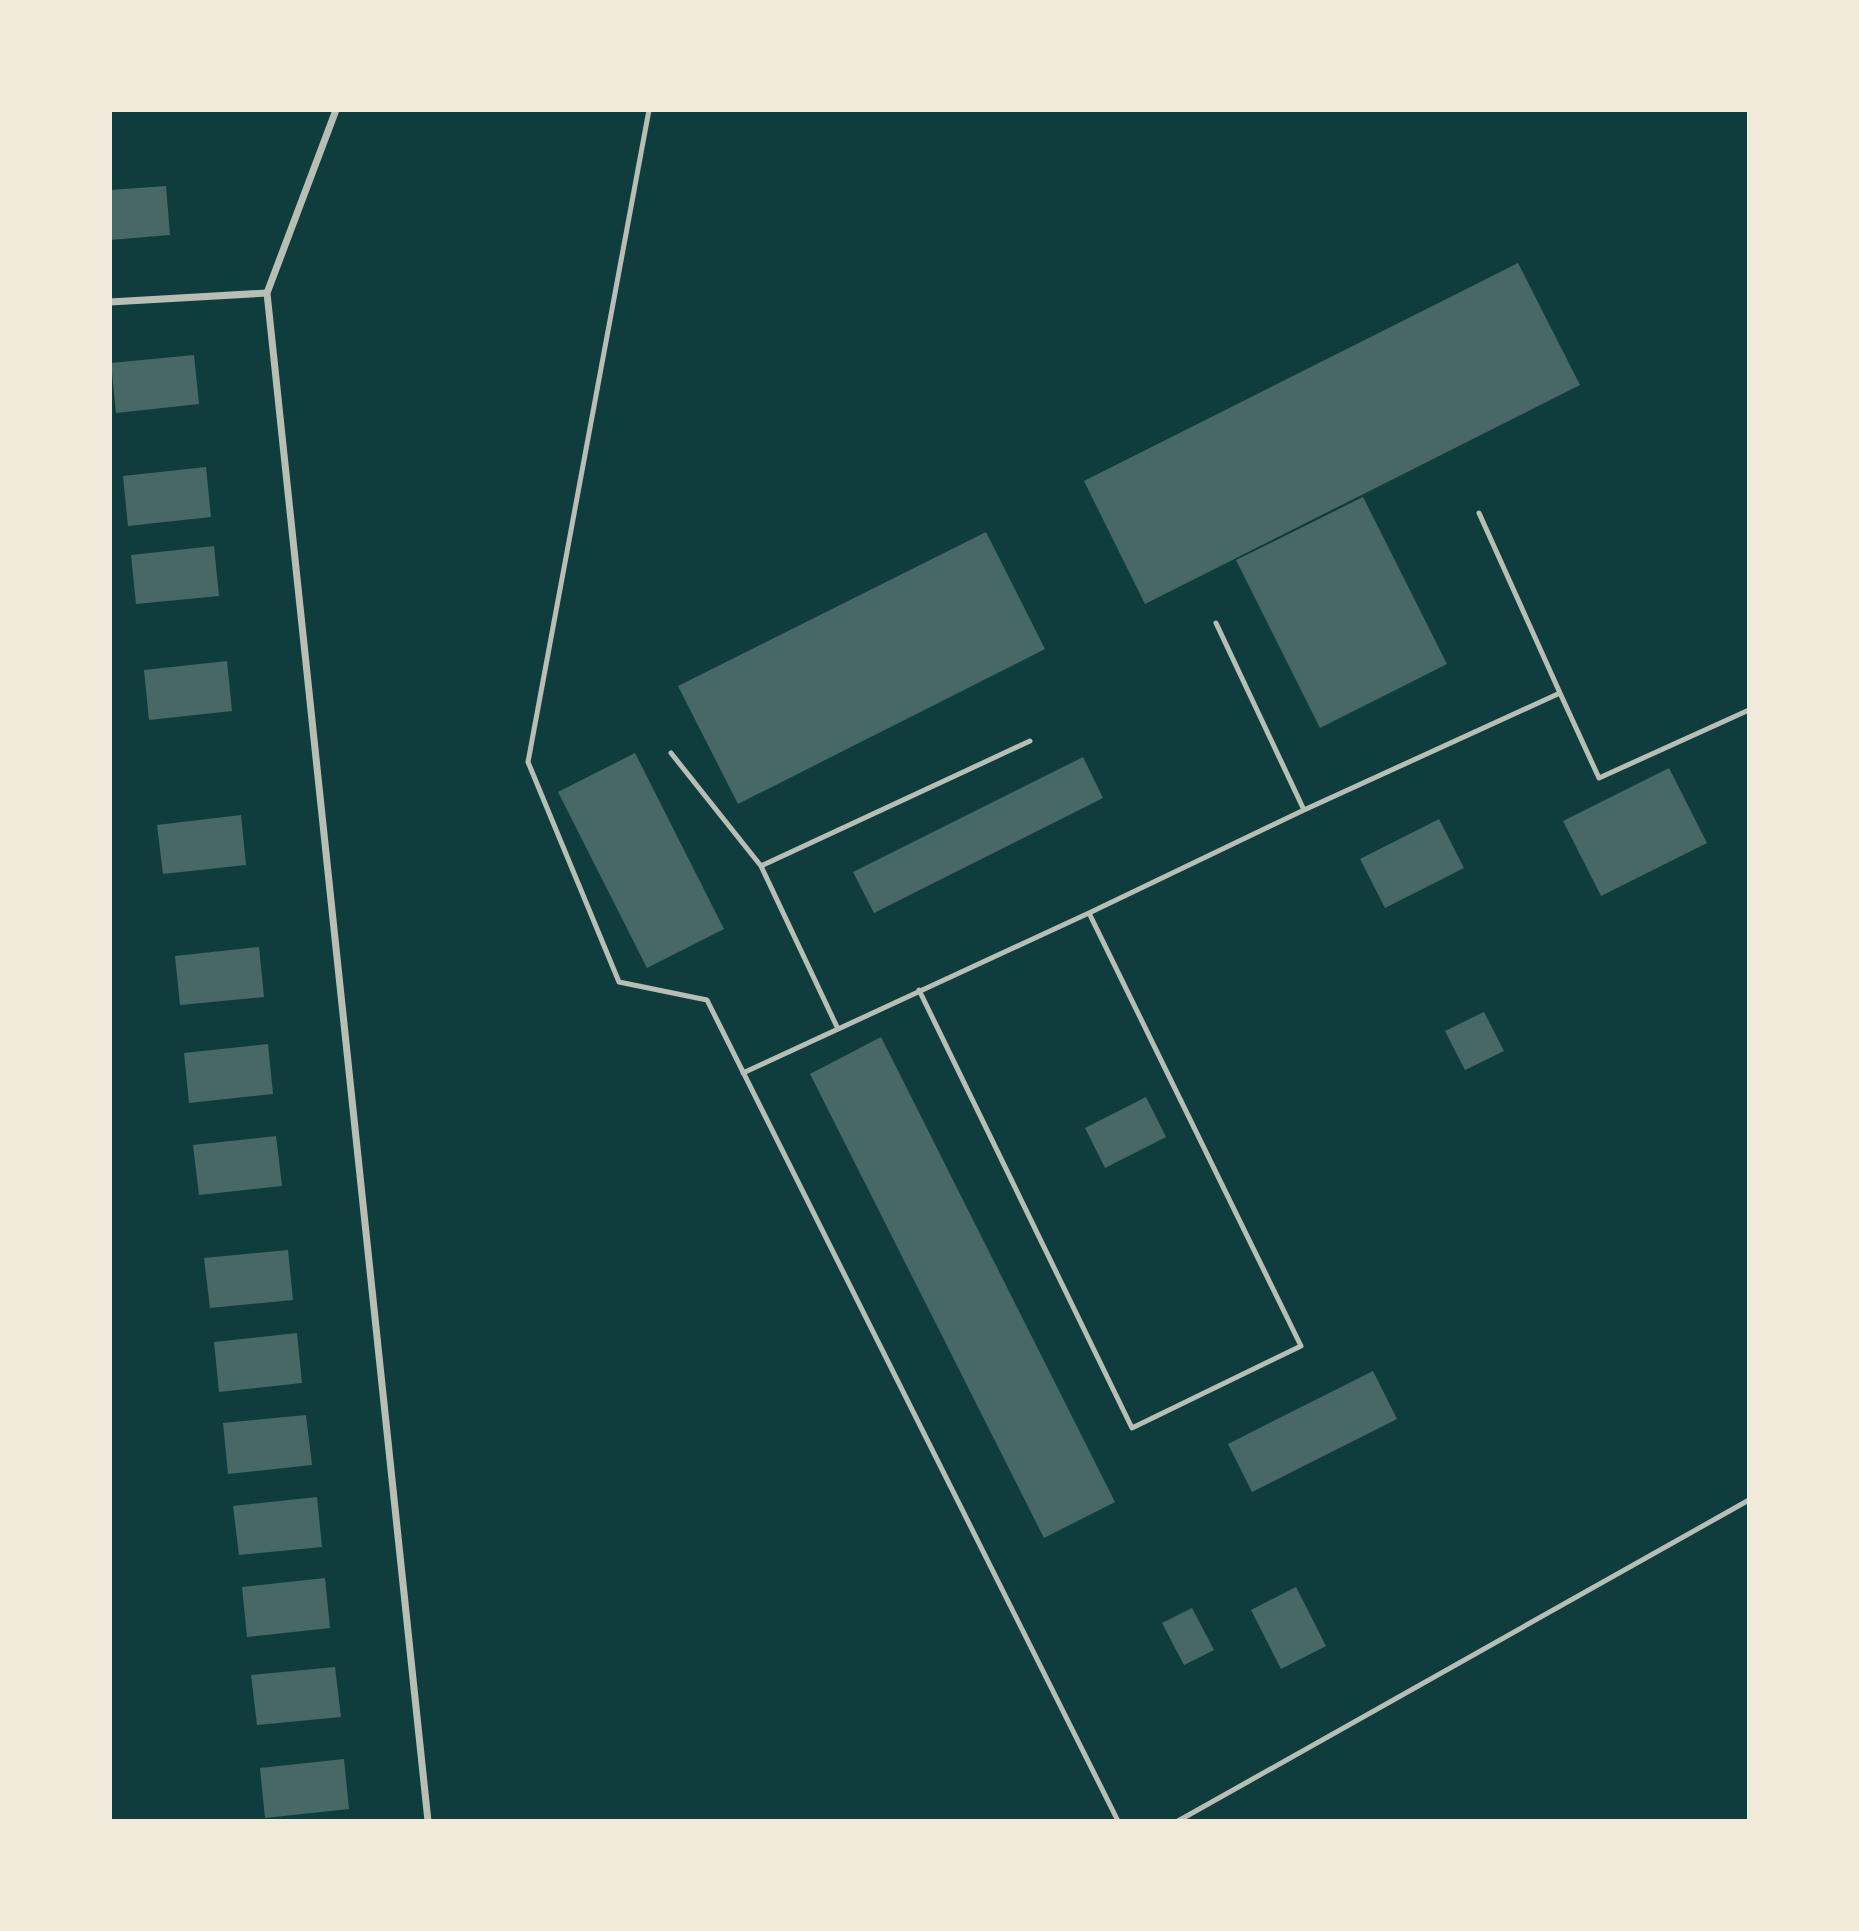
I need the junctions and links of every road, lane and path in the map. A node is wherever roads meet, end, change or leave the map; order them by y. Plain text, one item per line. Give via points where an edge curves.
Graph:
1 (336, 110) edge
2 (649, 110) edge
3 (267, 293) junction
4 (110, 302) edge
5 (1479, 513) dead end
6 (1216, 623) dead end
7 (1560, 693) junction
8 (1749, 710) edge
9 (1030, 741) dead end
10 (671, 753) dead end
11 (1304, 810) junction
12 (761, 866) junction
13 (1089, 913) junction
14 (919, 990) junction
15 (838, 1029) junction
16 (743, 1073) junction
17 (1749, 1500) edge
18 (428, 1821) edge
19 (1118, 1821) edge
20 (1178, 1821) edge

1 - 3 street
2 - 16 lane via 528,762 619,982 707,1000
3 - 4 street
3 - 18 street
5 - 7 lane
6 - 11 lane
7 - 8 lane via 1599,778
7 - 11 lane
9 - 12 lane
10 - 12 lane
11 - 13 lane
12 - 15 lane
13 - 14 lane
13 - 14 lane via 1301,1346 1132,1428
14 - 15 lane
15 - 16 lane
16 - 19 lane
17 - 20 lane

